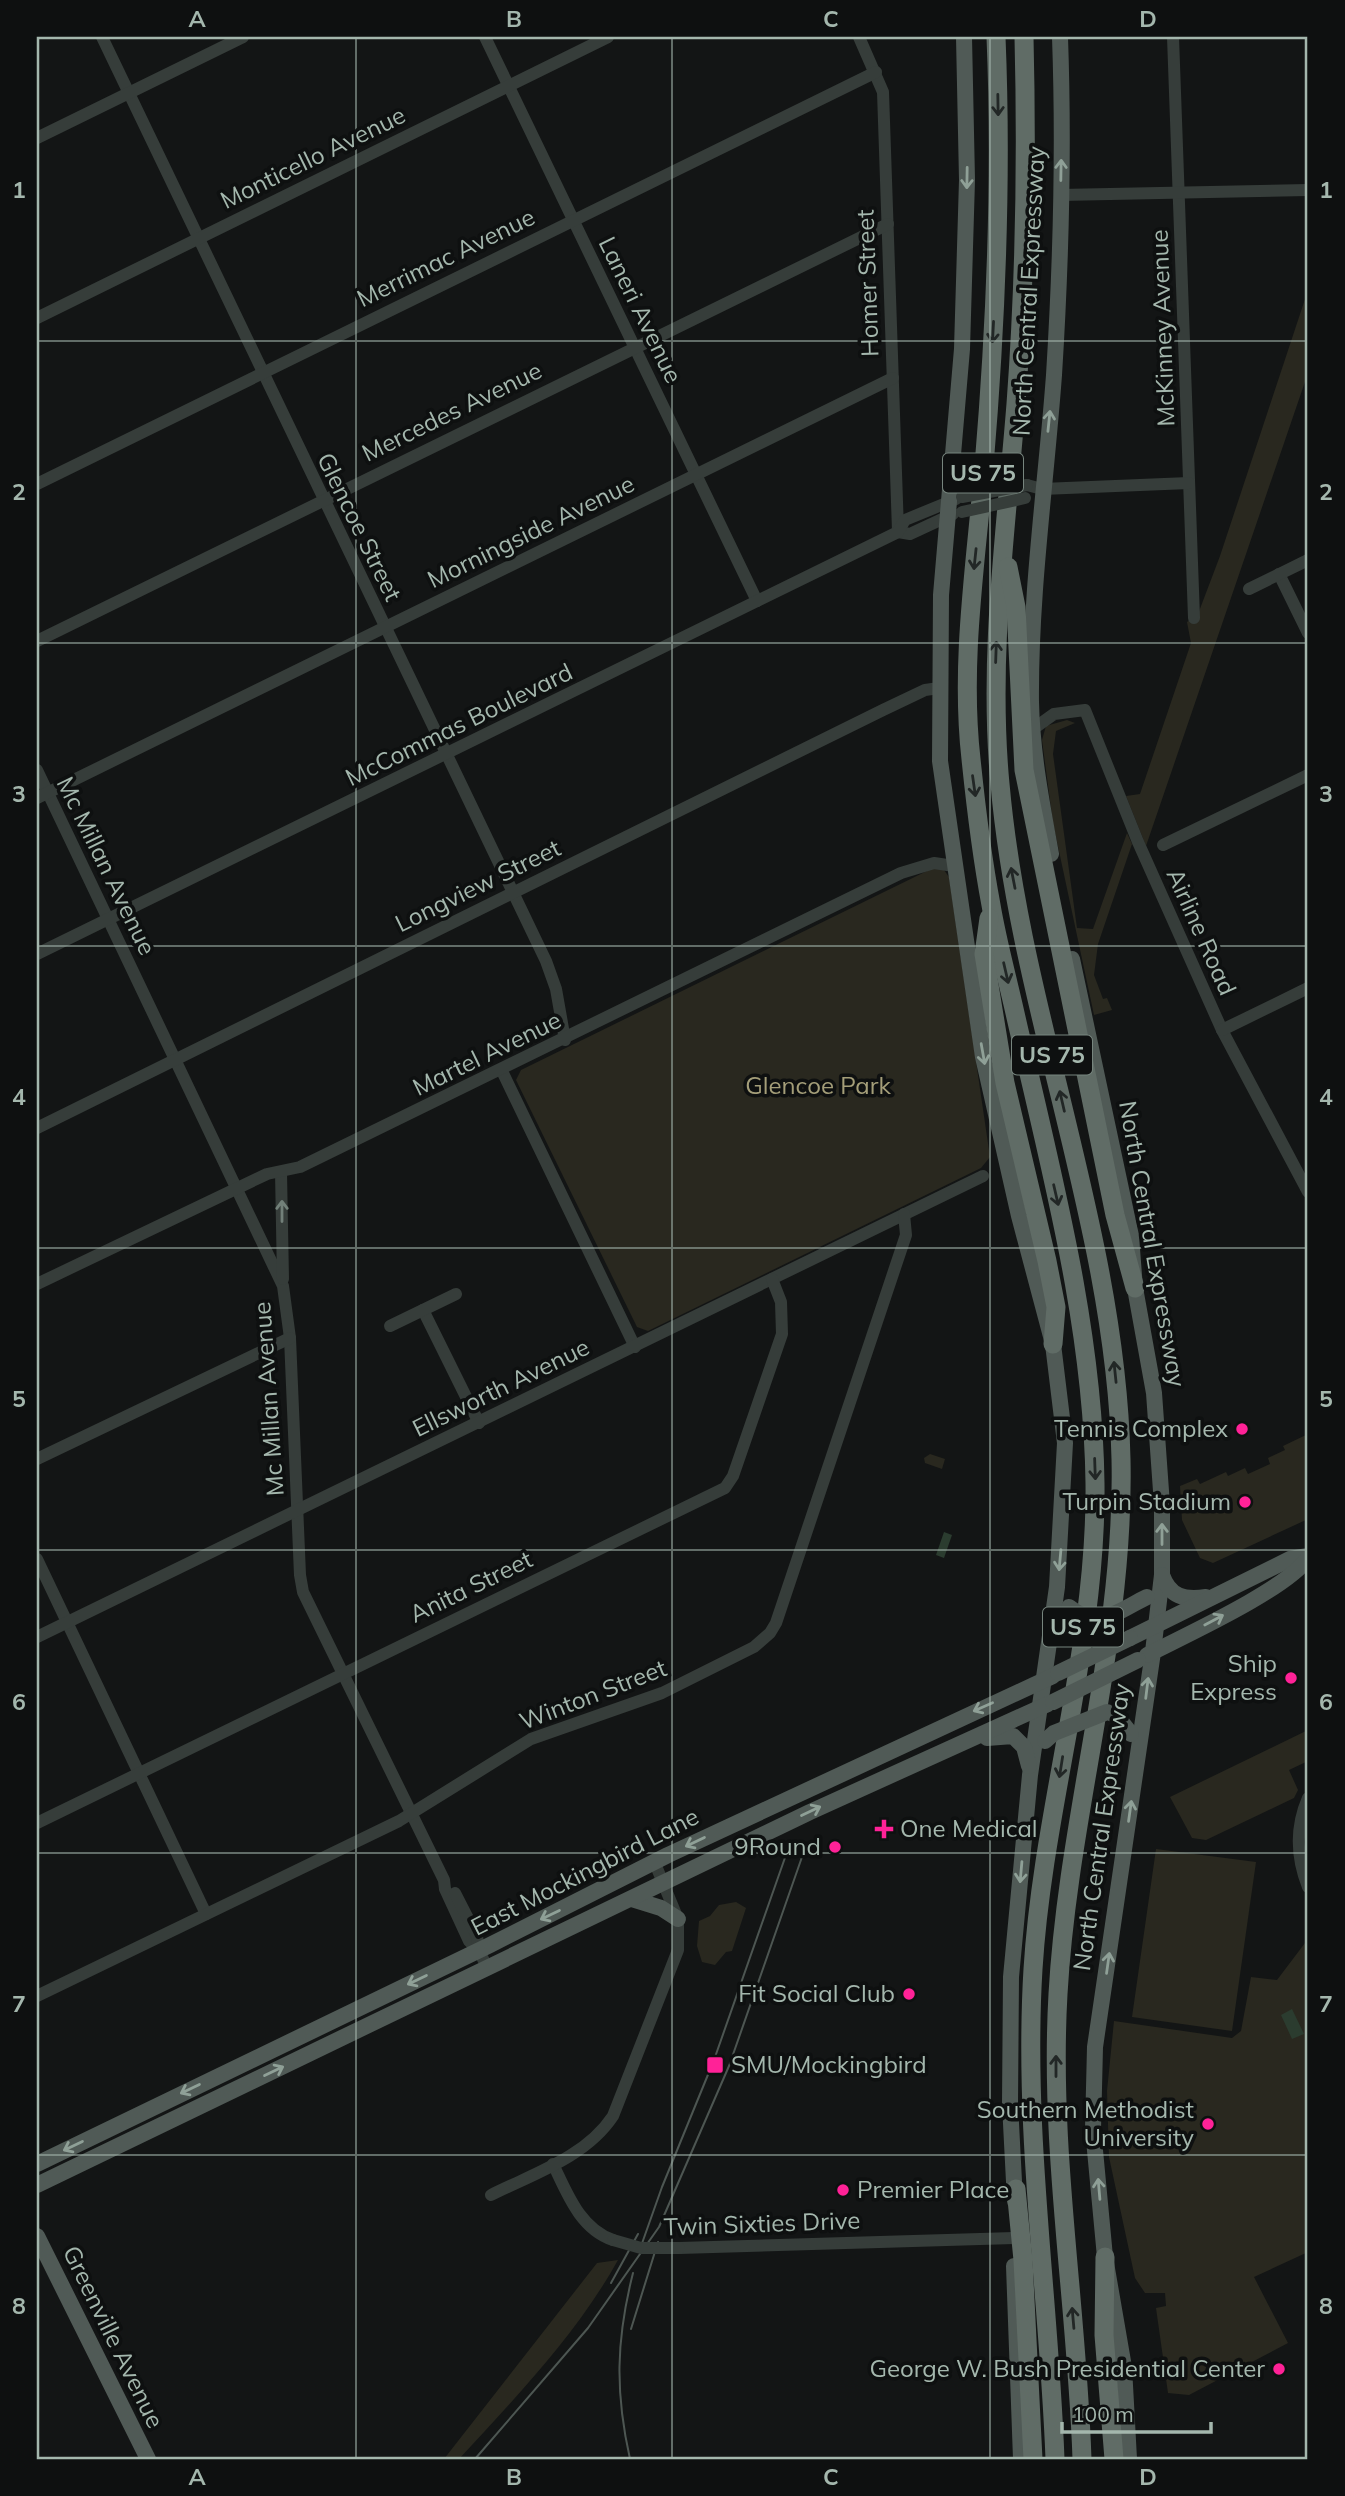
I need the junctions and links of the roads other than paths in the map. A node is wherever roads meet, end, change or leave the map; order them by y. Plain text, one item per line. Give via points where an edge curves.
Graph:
1 (103, 37) edge
2 (243, 37) edge
3 (485, 37) edge
4 (608, 37) edge
5 (859, 37) edge
6 (964, 37) edge
7 (996, 37) edge
8 (1024, 37) edge
9 (1060, 37) edge
10 (1173, 37) edge
11 (876, 72) junction
12 (509, 85) junction
13 (129, 93) junction
14 (37, 138) edge
15 (1308, 190) edge
16 (1179, 193) junction
17 (1060, 195) junction
18 (572, 219) junction
19 (888, 224) junction
20 (198, 238) junction
21 (37, 318) edge
22 (635, 347) junction
23 (262, 373) junction
24 (893, 378) junction
25 (696, 473) junction
26 (1189, 483) junction
27 (37, 484) edge
28 (1032, 491) junction
29 (322, 499) junction
30 (955, 506) junction
31 (898, 532) junction
32 (1003, 546) junction
33 (1308, 560) edge
34 (1279, 574) junction
35 (1249, 589) dead end
36 (757, 601) junction
37 (1194, 618) dead end
38 (384, 629) junction
39 (1308, 633) edge
40 (37, 641) edge
41 (939, 688) junction
42 (1031, 704) junction
43 (1054, 714) junction
44 (1033, 729) junction
45 (446, 755) junction
46 (37, 770) edge
47 (1308, 775) edge
48 (42, 796) edge
49 (1163, 845) dead end
50 (954, 866) junction
51 (513, 892) junction
52 (991, 907) junction
53 (109, 918) junction
54 (37, 954) edge
55 (1308, 988) edge
56 (1222, 1030) junction
57 (565, 1040) junction
58 (176, 1059) junction
59 (502, 1071) junction
60 (37, 1128) edge
61 (281, 1172) junction
62 (983, 1176) dead end
63 (1304, 1176) edge
64 (238, 1187) junction
65 (1308, 1192) edge
66 (904, 1214) junction
67 (772, 1279) junction
68 (37, 1284) edge
69 (283, 1286) junction
70 (1135, 1288) junction
71 (456, 1294) dead end
72 (423, 1310) junction
73 (390, 1326) dead end
74 (290, 1338) junction
75 (1053, 1343) junction
76 (635, 1347) junction
77 (479, 1423) junction
78 (37, 1460) edge
79 (298, 1511) junction
80 (1308, 1557) edge
81 (37, 1559) edge
82 (1162, 1575) junction
83 (1058, 1587) junction
84 (1222, 1595) junction
85 (68, 1622) junction
86 (1155, 1626) junction
87 (37, 1637) edge
88 (1153, 1652) junction
89 (342, 1672) junction
90 (1051, 1676) junction
91 (1048, 1704) junction
92 (961, 1744) junction
93 (1040, 1745) junction
94 (1138, 1755) junction
95 (871, 1759) junction
96 (139, 1774) junction
97 (1030, 1774) junction
98 (882, 1779) junction
99 (1308, 1798) edge
100 (411, 1813) junction
101 (737, 1822) junction
102 (37, 1823) edge
103 (747, 1843) junction
104 (654, 1861) junction
105 (665, 1883) junction
106 (1308, 1887) edge
107 (632, 1899) junction
108 (580, 1900) junction
109 (206, 1913) junction
110 (589, 1919) junction
111 (678, 1919) junction
112 (479, 1951) junction
113 (487, 1967) junction
114 (37, 1996) edge
115 (337, 2019) junction
116 (347, 2036) junction
117 (222, 2074) junction
118 (231, 2092) junction
119 (37, 2164) edge
120 (553, 2164) junction
121 (37, 2185) edge
122 (1016, 2189) junction
123 (491, 2195) dead end
124 (37, 2236) edge
125 (1014, 2238) junction
126 (1105, 2257) junction
127 (148, 2459) edge
128 (1021, 2459) edge
129 (1033, 2459) edge
130 (1055, 2459) edge
131 (1082, 2459) edge
132 (1114, 2459) edge
133 (1129, 2459) edge

1 - 13 street, Glencoe Street
2 - 13 street
3 - 12 street, Laneri Avenue
4 - 12 street, Monticello Avenue
5 - 11 street, Homer Street
6 -> 30 main road via 967,169
7 -> 52 highway, North Central Expressway / US 75 via 999,191 993,336 967,681 970,753
8 - 32 highway, North Central Expressway / US 75 via 1023,281
17 -> 9 main road, North Central Expressway
10 - 16 street, McKinney Avenue
11 - 18 street, Merrimac Avenue
11 - 19 street, Homer Street via 883,92
12 - 18 street, Laneri Avenue
12 - 20 street, Monticello Avenue
13 - 14 street
13 - 20 street, Glencoe Street
15 - 16 street
16 - 17 street
16 - 26 street, McKinney Avenue
28 -> 17 main road, North Central Expressway via 1054,377
18 - 22 street, Laneri Avenue
18 - 23 street, Merrimac Avenue
19 - 22 street, Mercedes Avenue
19 - 24 street, Homer Street
20 - 21 street, Monticello Avenue
20 - 23 street, Glencoe Street
22 - 25 street, Laneri Avenue
22 - 29 street, Mercedes Avenue
23 - 27 street, Merrimac Avenue
23 - 29 street, Glencoe Street
24 - 25 street, Morningside Avenue
24 - 31 street, Homer Street
25 - 36 street, Laneri Avenue
25 - 38 street, Morningside Avenue
26 - 28 street, McCommas Boulevard
26 - 37 street, McKinney Avenue
28 - 30 street, McCommas Boulevard, bridge
28 - 42 main road, North Central Expressway
29 - 38 street, Glencoe Street
29 - 40 street, Mercedes Avenue
30 - 31 street, McCommas Boulevard via 905,520
30 - 41 main road
31 - 36 street, McCommas Boulevard
32 - 70 highway via 1016,607 1024,770 1115,1215
131 -> 32 highway, North Central Expressway / US 75 via 1059,2140 1056,2032 1065,1910 1115,1598 1120,1438 1105,1297 1015,891 1002,811 995,674
33 - 34 street
34 - 35 street
34 - 39 street
36 - 45 street, McCommas Boulevard
38 - 45 street, Glencoe Street
38 - 48 street, Morningside Avenue
41 - 50 main road via 940,761
41 - 51 street, Longview Street via 925,690
42 - 43 street, Airline Road
42 - 44 main road, North Central Expressway
43 - 44 street
43 - 56 street, Airline Road via 1085,710
44 - 70 main road, North Central Expressway via 1057,890 1127,1210
45 - 51 street, Glencoe Street
45 - 53 street, McCommas Boulevard
46 - 48 street, Mc Millan Avenue
47 - 49 street
48 - 53 street, Mc Millan Avenue
50 - 57 street, Martel Avenue via 934,863 901,873
50 -> 75 main road via 983,1057
51 - 57 street, Glencoe Street via 552,976
51 - 58 street, Longview Street
52 - 75 highway via 984,954 1005,1083 1052,1284 1056,1307
52 -> 130 highway, North Central Expressway / US 75 via 1076,1288 1087,1359 1095,1473 1088,1593 1033,1969 1032,2115
53 - 54 street, McCommas Boulevard
53 - 58 street, Mc Millan Avenue
55 - 56 street
56 - 63 street, Airline Road
57 - 59 street, Martel Avenue
58 - 60 street, Longview Street
58 - 64 street, Mc Millan Avenue
59 - 61 street, Martel Avenue
59 - 76 street
61 - 64 street, Martel Avenue
69 -> 61 street
62 - 66 street, Ellsworth Avenue
63 - 65 street, Airline Road
64 - 68 street, Martel Avenue
64 - 69 street, Mc Millan Avenue
66 - 67 street, Ellsworth Avenue
66 - 100 street, Winton Street via 906,1235 770,1633 754,1647 662,1693 531,1739
67 - 76 street, Ellsworth Avenue
67 - 89 street, Anita Street via 781,1302 782,1335 725,1488
69 - 74 street, Mc Millan Avenue
82 -> 70 main road, North Central Expressway via 1154,1393
71 - 72 street
72 - 73 street
72 - 77 street
74 - 78 street
74 - 79 street, Mc Millan Avenue
75 -> 83 main road via 1065,1443
76 - 77 street, Ellsworth Avenue
77 - 79 street, Ellsworth Avenue
79 - 85 street, Ellsworth Avenue
79 - 89 street, Mc Millan Avenue via 303,1592
80 - 84 main road, East Mockingbird Lane via 1290,1559
88 -> 80 main road, East Mockingbird Lane via 1276,1586 1300,1570
81 - 85 street
82 - 83 main road, bridge via 1147,1597 1094,1620 1069,1607
82 - 84 main road via 1166,1587 1181,1598
82 - 86 main road, North Central Expressway
83 - 90 main road
84 - 86 main road, East Mockingbird Lane
85 - 87 street, Ellsworth Avenue
85 - 96 street
86 - 88 main road, North Central Expressway
86 - 90 main road, East Mockingbird Lane, bridge
88 - 91 main road, East Mockingbird Lane, bridge
94 -> 88 main road, North Central Expressway
89 - 96 street, Anita Street
89 - 100 street, Mc Millan Avenue
90 - 91 main road
90 -> 95 main road, East Mockingbird Lane
91 - 92 main road, East Mockingbird Lane
91 - 93 main road
92 - 97 main road via 1013,1736 1024,1747
92 - 98 main road, East Mockingbird Lane
93 - 94 main road, bridge via 1054,1733 1107,1712 1116,1714 1131,1734
93 - 97 main road
126 -> 94 main road, North Central Expressway via 1093,2129 1095,2047
95 - 98 main road
95 - 101 main road, East Mockingbird Lane
96 - 102 street, Anita Street
96 - 109 street
97 -> 122 main road via 1011,1977 1010,2104
103 -> 98 main road, East Mockingbird Lane
99 - 106 street via 1298,1841
100 - 109 street, Winton Street
100 - 112 street, Mc Millan Avenue via 469,1941
101 - 103 main road
101 -> 104 main road, East Mockingbird Lane
103 - 105 main road, East Mockingbird Lane
104 - 105 street
104 - 108 main road, East Mockingbird Lane
105 - 107 main road, East Mockingbird Lane
105 - 111 street
107 - 110 main road, East Mockingbird Lane
107 - 111 main road
108 - 110 main road
108 -> 112 main road, East Mockingbird Lane
109 - 114 street, Winton Street
110 - 113 main road, East Mockingbird Lane
111 - 120 street via 678,1950 613,2116 594,2139
112 - 113 street, Mc Millan Avenue
112 -> 115 main road, East Mockingbird Lane
113 - 116 main road, East Mockingbird Lane
115 - 116 main road
115 - 117 main road, East Mockingbird Lane
118 -> 116 main road, East Mockingbird Lane
117 - 118 main road
117 -> 119 main road, East Mockingbird Lane
118 - 121 main road, East Mockingbird Lane
120 - 123 street
120 - 125 street, Twin Sixties Drive, bridge via 584,2220 597,2233 641,2248
122 - 125 main road
122 - 129 highway
124 - 127 main road, Greenville Avenue
125 - 128 main road
126 - 132 highway via 1104,2335
126 - 133 main road, North Central Expressway via 1120,2330

